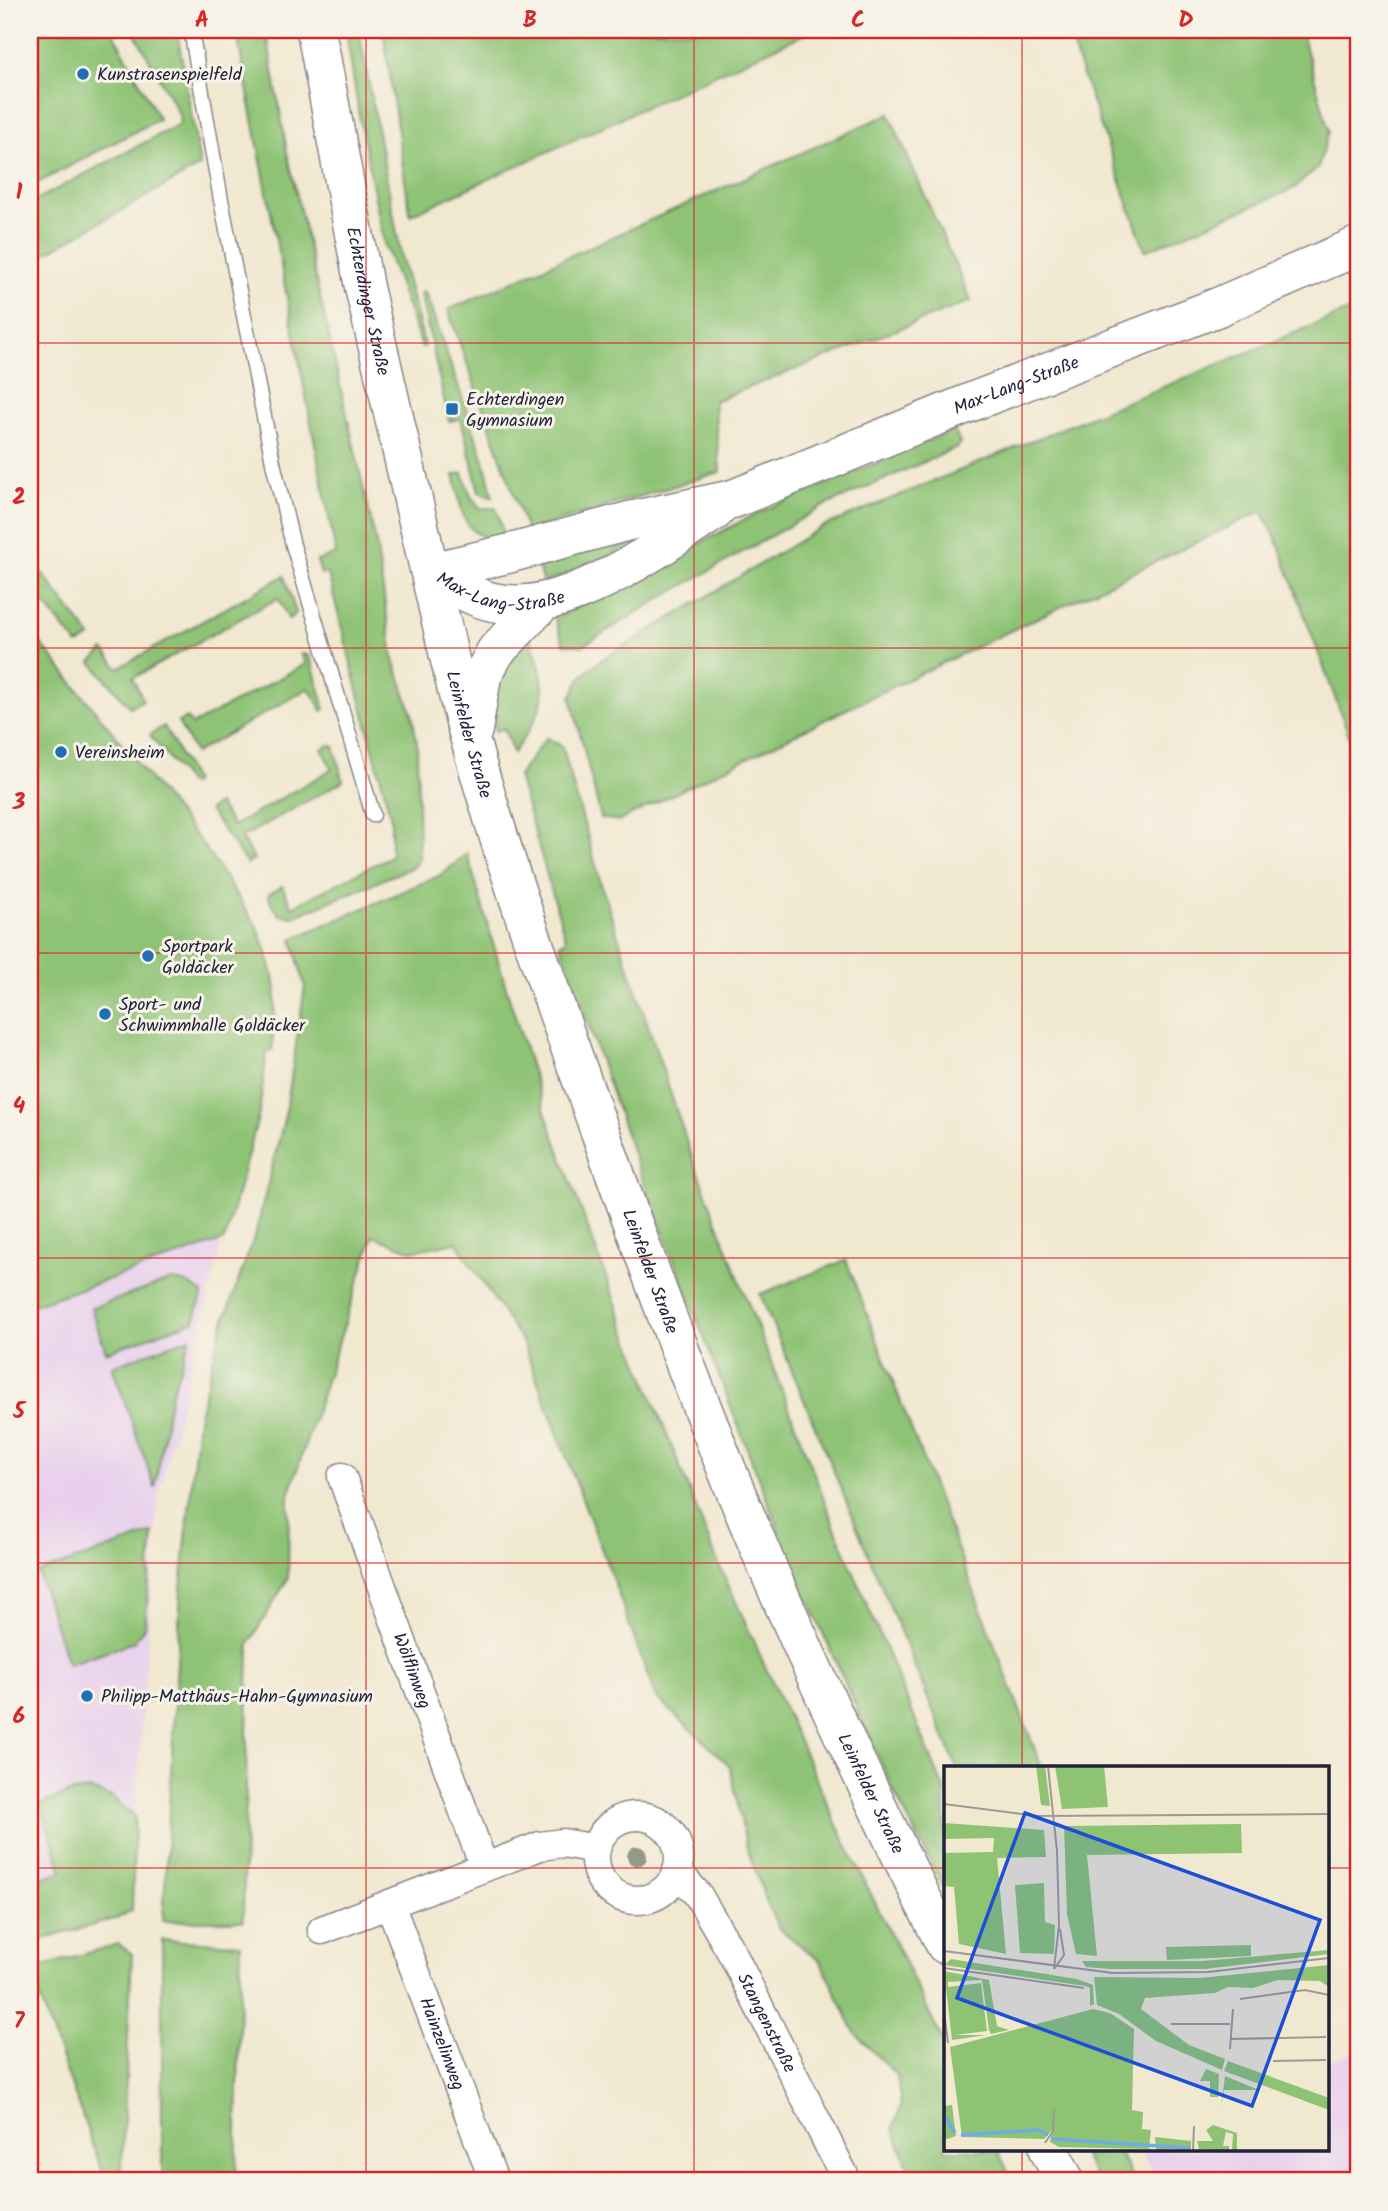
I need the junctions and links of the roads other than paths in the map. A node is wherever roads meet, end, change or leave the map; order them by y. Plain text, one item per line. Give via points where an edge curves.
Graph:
1 (191, 30) edge
2 (316, 30) edge
3 (1358, 246) edge
4 (733, 499) junction
5 (431, 572) junction
6 (541, 604) junction
7 (471, 743) junction
8 (373, 815) dead end
9 (342, 1476) dead end
10 (596, 1849) junction
11 (484, 1867) junction
12 (677, 1871) junction
13 (390, 1904) junction
14 (322, 1930) dead end
15 (944, 1942) edge
16 (1050, 2152) edge
17 (494, 2181) edge
18 (847, 2181) edge
19 (1065, 2181) edge

1 - 8 lane via 274,467
2 - 5 main road, Echterdinger Straße via 364,286
3 - 4 main road, Max-Lang-Straße
4 - 5 main road, Max-Lang-Straße via 629,520
4 - 6 main road, Max-Lang-Straße via 644,557 578,591
5 - 6 main road, Max-Lang-Straße via 495,603
5 - 7 main road, Leinfelder Straße
6 - 7 main road via 496,652 482,676
7 - 15 main road, Leinfelder Straße via 540,968 690,1377 780,1595 884,1824
9 - 11 street, Wölflinweg
10 - 11 street via 563,1843 540,1846
10 - 12 street via 600,1877 608,1888 626,1898 647,1899 660,1893
10 - 12 street via 609,1826 634,1815 648,1817 670,1832 677,1844
11 - 13 street
12 - 18 street, Stangenstraße via 698,1895 733,1955
13 - 14 street
13 - 17 street, Hainzelinweg
16 - 19 main road

